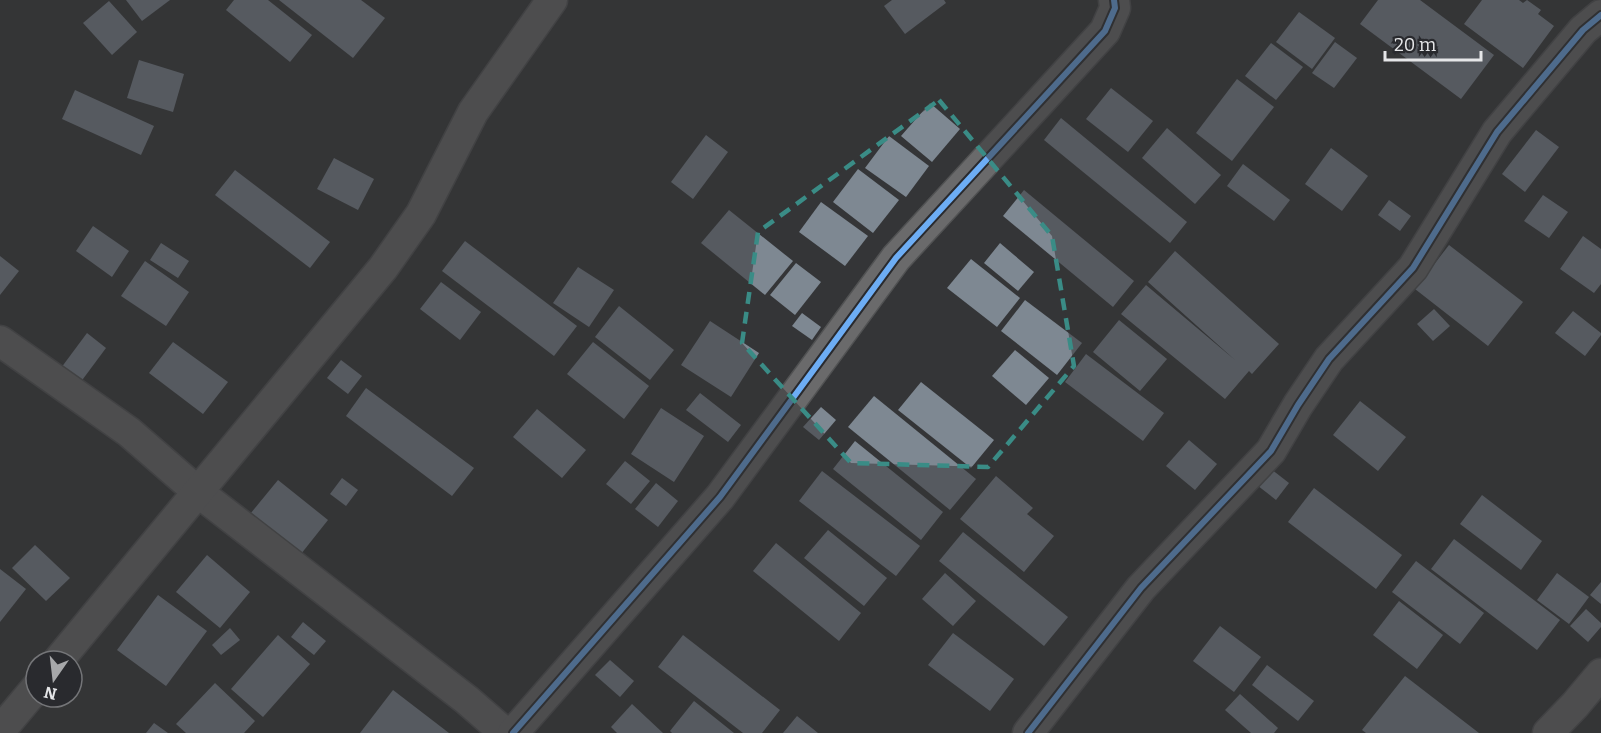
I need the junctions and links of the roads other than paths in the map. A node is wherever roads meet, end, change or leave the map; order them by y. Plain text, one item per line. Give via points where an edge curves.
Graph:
1 (552, 0) edge
2 (1114, 0) edge
3 (1601, 15) edge
4 (0, 341) edge
5 (198, 492) junction
6 (68, 649) edge
7 (1601, 674) edge
8 (24, 702) edge
9 (0, 731) edge
10 (505, 733) edge
11 (513, 733) edge
12 (1028, 733) edge
13 (1548, 733) edge

1 - 5 street via 473,112 421,214 383,268
2 - 11 street via 1115,8 1105,31 896,258 720,497
3 - 12 street via 1583,30 1497,132 1413,268 1329,359 1271,451 1141,588
4 - 5 street via 129,432
5 - 6 street
5 - 10 street
7 - 13 street
8 - 9 street

